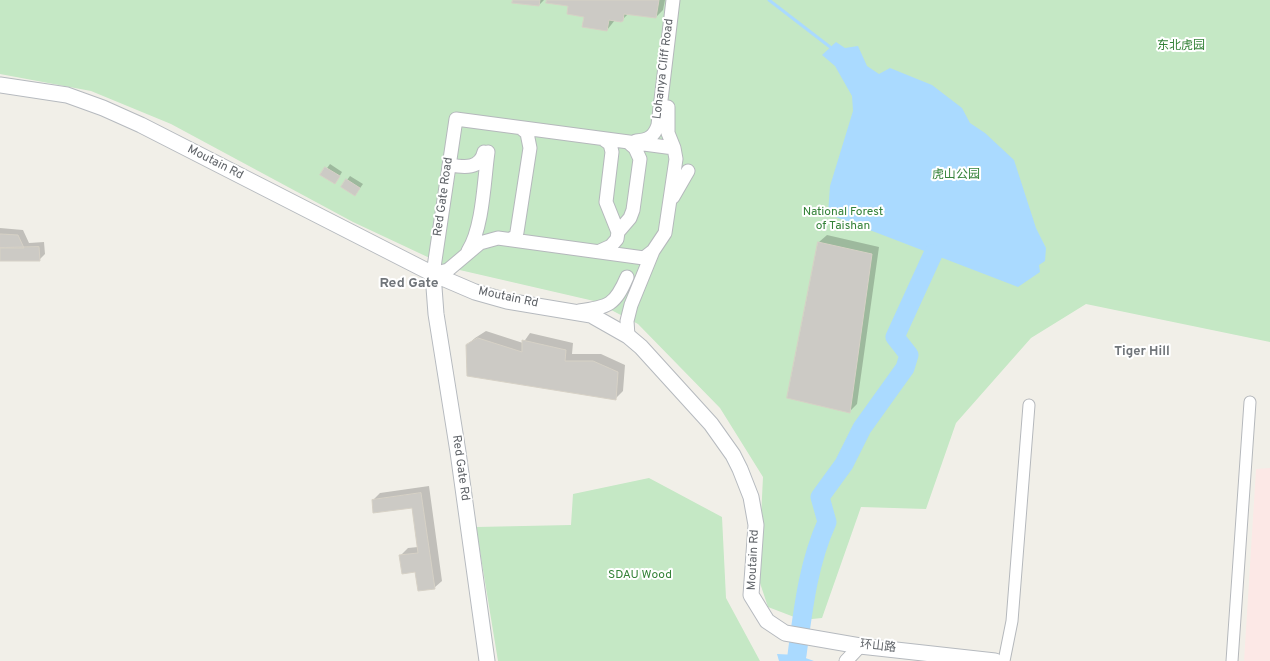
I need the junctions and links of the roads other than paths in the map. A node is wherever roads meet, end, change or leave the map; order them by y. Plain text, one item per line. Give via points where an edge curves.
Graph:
1 (673, 0) edge
2 (680, 0) edge
3 (0, 85) edge
4 (521, 128) junction
5 (604, 139) junction
6 (628, 142) junction
7 (674, 148) junction
8 (449, 165) junction
9 (688, 172) dead end
10 (669, 206) junction
11 (618, 232) junction
12 (511, 239) junction
13 (600, 251) junction
14 (653, 251) junction
15 (465, 256) junction
16 (433, 274) junction
17 (627, 277) dead end
18 (576, 312) junction
19 (628, 336) junction
20 (1250, 402) dead end
21 (1029, 405) dead end
22 (785, 633) joint
23 (860, 646) junction
24 (487, 661) edge
25 (846, 661) edge
26 (996, 661) edge
27 (1004, 661) edge
28 (1232, 661) edge

1 - 6 street, Lohanya Cliff Road via 658,125 647,140
2 - 7 street, Lohanya Cliff Road via 667,120 668,133
3 - 16 main road, Moutain Rd via 67,95 103,108
4 - 5 street
4 - 8 street, Red Gate Road via 456,119
4 - 12 street via 527,133 530,148 517,232
5 - 6 street
5 - 11 street via 610,144 612,152 606,202
6 - 7 street
6 - 11 street via 635,148 640,159 633,210 630,218
7 - 10 street, Lohanya Cliff Road via 676,159
8 - 15 street via 470,167 481,161 486,152 476,235
8 - 16 street, Red Gate Road
9 - 10 street
10 - 14 street, Lohanya Cliff Road via 665,233
11 - 13 street via 618,239
12 - 13 street
12 - 15 street via 490,239 480,242
13 - 14 street via 644,258
14 - 19 street, Lohanya Cliff Road via 627,321
15 - 16 street via 448,270
16 - 18 main road, Moutain Rd via 475,292 507,301
16 - 24 main road, Red Gate Rd via 436,314
17 - 18 street via 615,300 607,306
18 - 19 main road, Moutain Rd via 591,315
19 - 22 main road, Moutain Rd via 682,390 733,455 751,497 756,525 751,594 767,621
20 - 28 street
21 - 27 street via 1012,621
22 - 23 main road, 环山路
23 - 25 street
23 - 26 main road, 环山路

